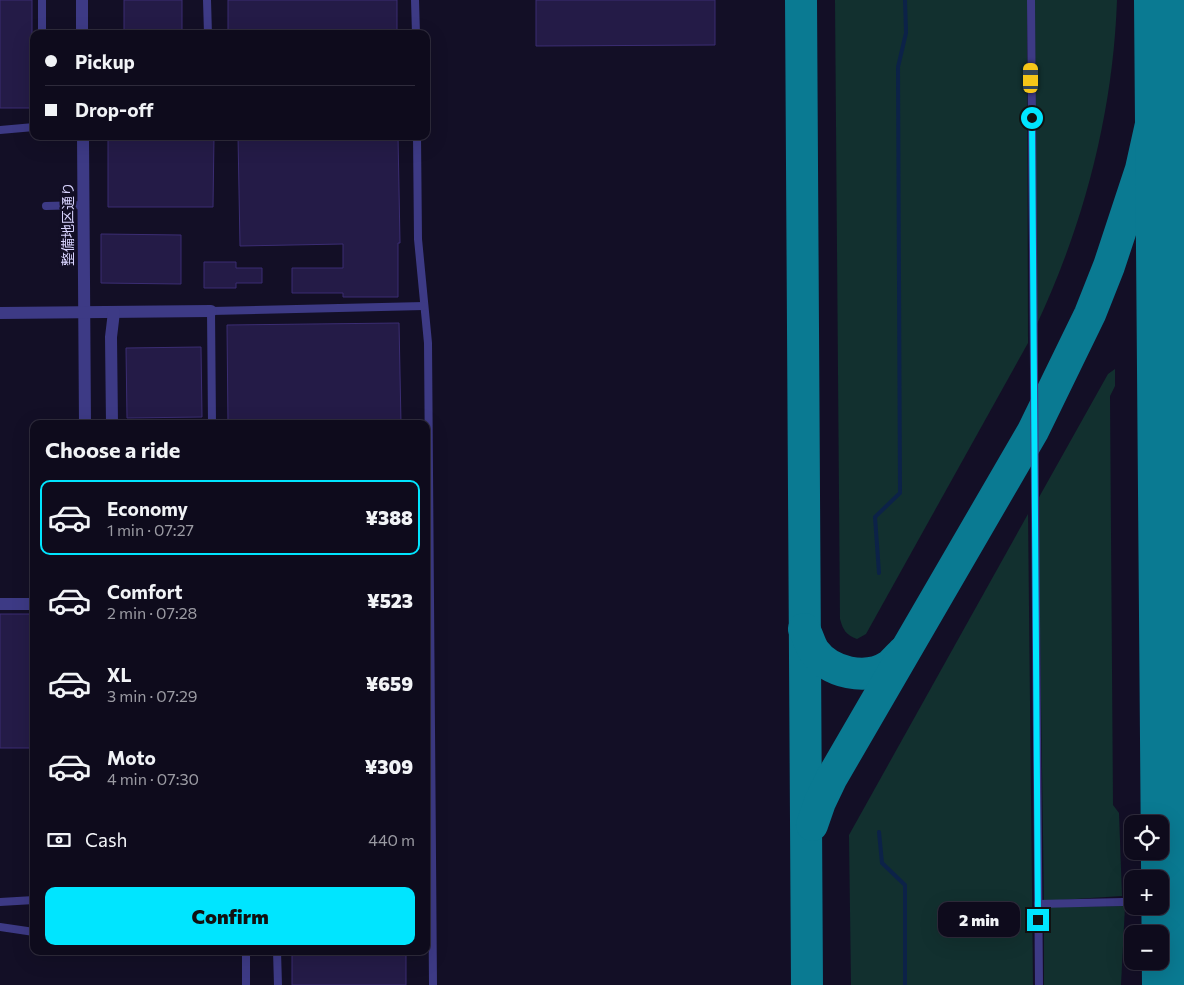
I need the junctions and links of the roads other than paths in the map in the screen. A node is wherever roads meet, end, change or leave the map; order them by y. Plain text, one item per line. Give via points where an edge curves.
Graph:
1 (42, 0) edge
2 (82, 0) edge
3 (207, 0) edge
4 (415, 0) edge
5 (1031, 0) edge
6 (42, 30) edge
7 (82, 30) edge
8 (208, 30) edge
9 (416, 30) edge
10 (30, 127) edge
11 (0, 130) edge
12 (82, 140) edge
13 (417, 140) edge
14 (82, 205) junction
15 (46, 206) dead end
16 (424, 306) junction
17 (211, 311) junction
18 (83, 312) junction
19 (114, 312) junction
20 (0, 313) edge
21 (85, 420) edge
22 (112, 420) edge
23 (212, 420) edge
24 (428, 420) edge
25 (0, 604) edge
26 (30, 604) edge
27 (30, 900) edge
28 (0, 902) edge
29 (1123, 902) dead end
30 (1038, 904) junction
31 (0, 927) edge
32 (430, 928) edge
33 (30, 931) edge
34 (246, 955) edge
35 (277, 955) edge
36 (246, 985) edge
37 (278, 985) edge
38 (433, 985) edge
39 (1038, 985) edge

1 - 6 lane
2 - 7 street
3 - 8 lane
4 - 9 lane
5 - 30 lane
10 - 11 lane
12 - 14 street, 整備地区通り
13 - 16 lane via 418,239
14 - 15 lane
14 - 18 street, 整備地区通り
16 - 17 lane
16 - 24 lane via 428,342
17 - 19 street
17 - 23 lane
18 - 19 street
18 - 20 street
18 - 21 street, 整備地区通り
19 - 22 street
25 - 26 street
27 - 28 lane
29 - 30 lane
30 - 39 lane
31 - 33 lane
32 - 38 lane
34 - 36 lane
35 - 37 lane

